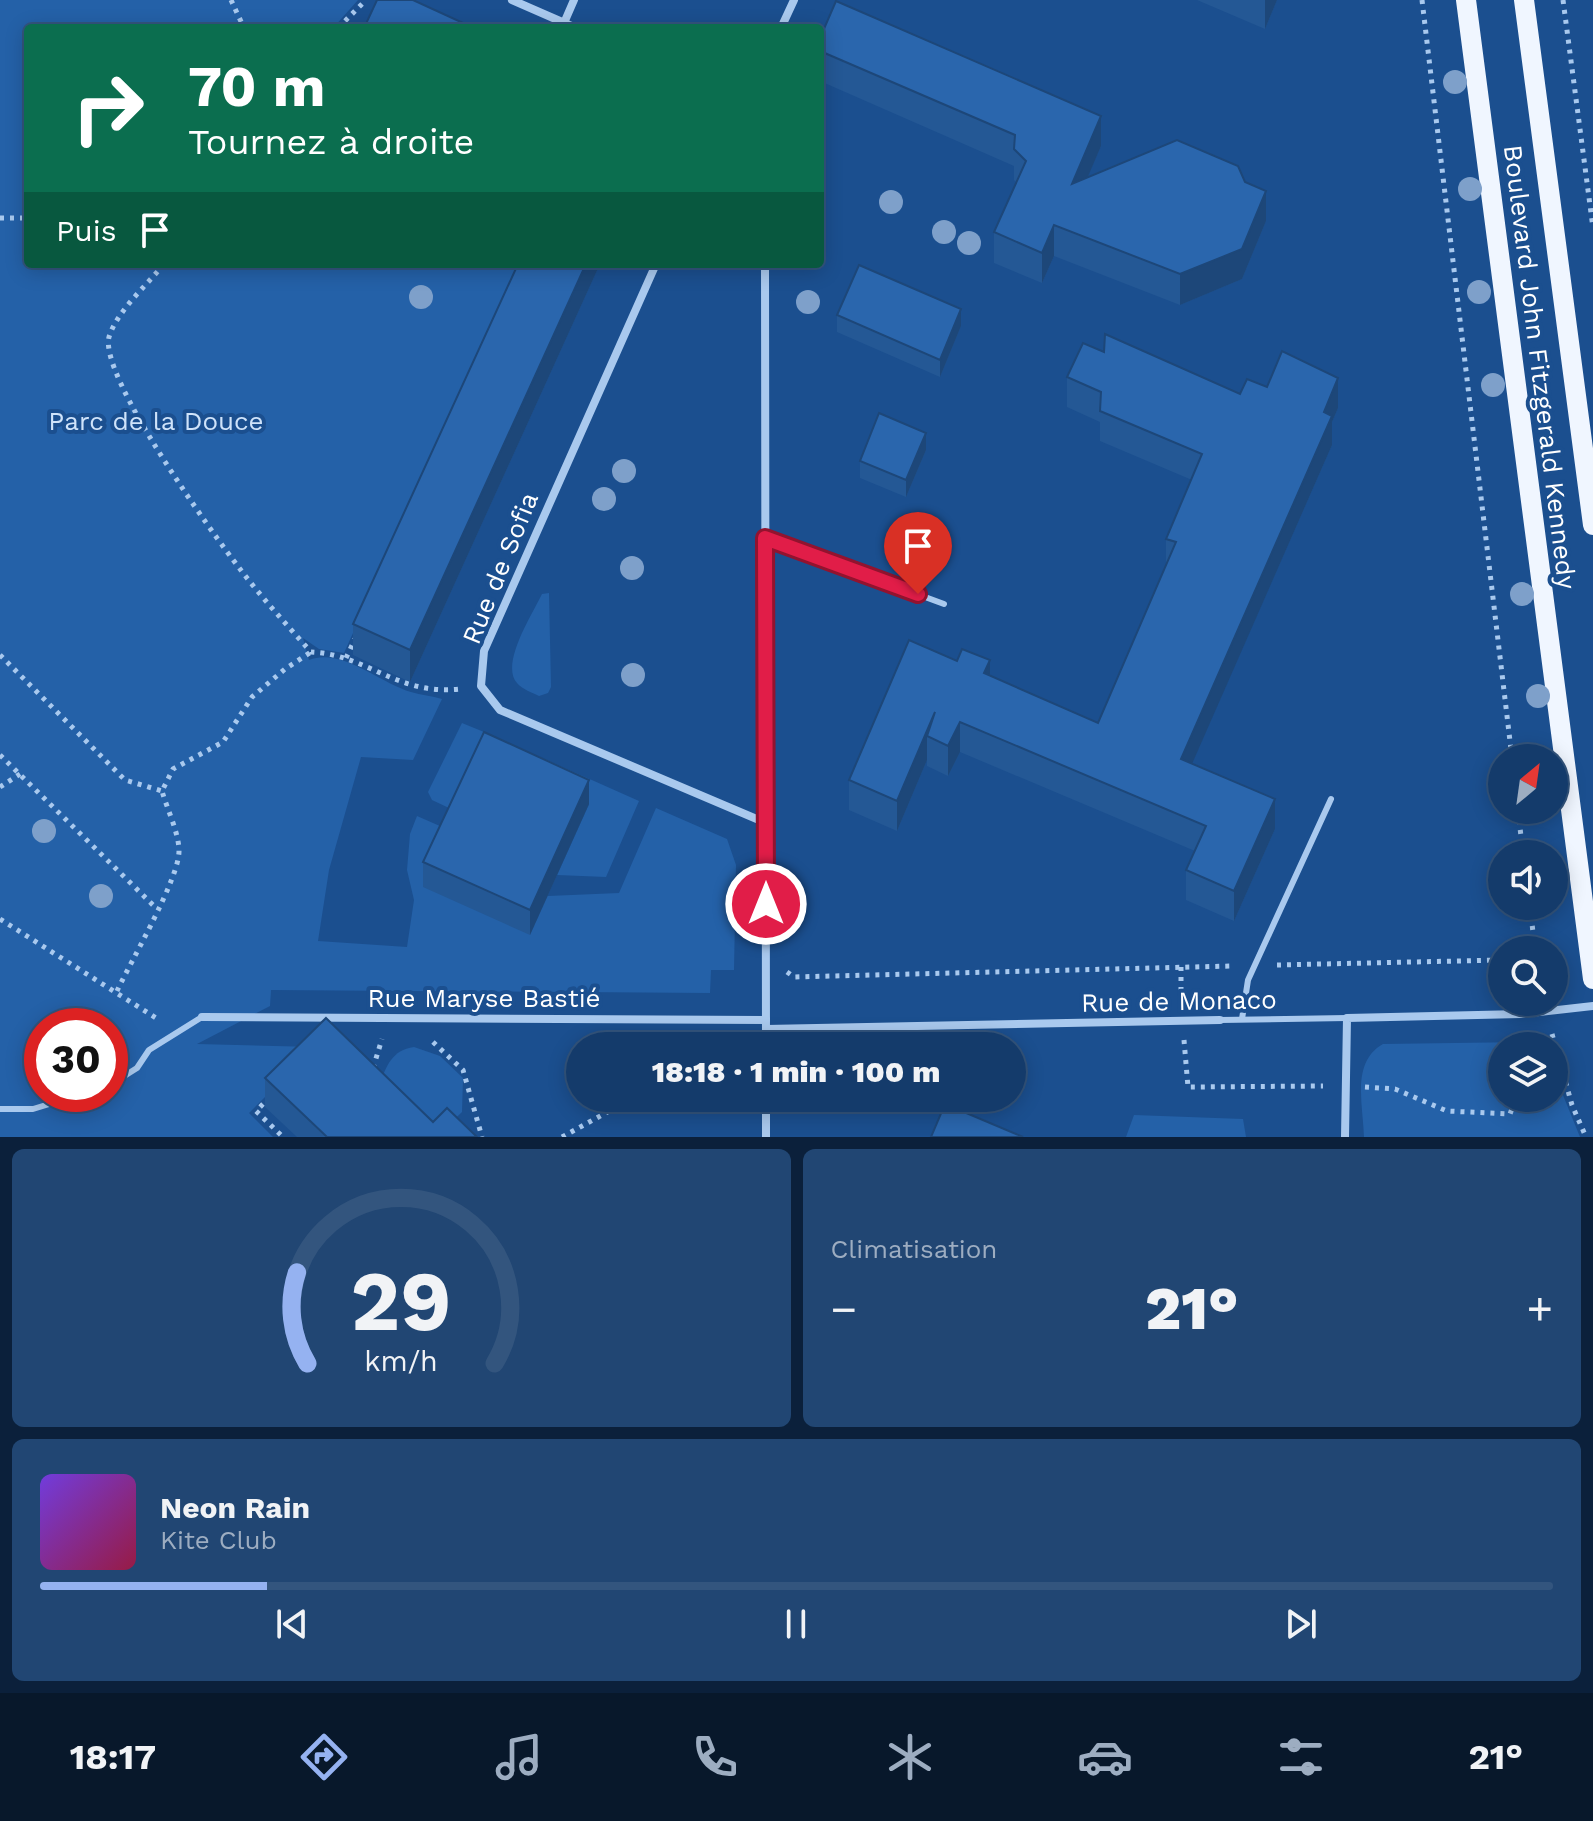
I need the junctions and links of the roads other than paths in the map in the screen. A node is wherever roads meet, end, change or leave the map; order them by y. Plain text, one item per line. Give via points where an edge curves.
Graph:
1 (512, 0) edge
2 (574, 0) edge
3 (794, 0) edge
4 (1466, 0) edge
5 (1524, 0) edge
6 (564, 23) joint
7 (783, 24) edge
8 (654, 268) edge
9 (765, 268) edge
10 (1593, 525) edge
11 (765, 538) junction
12 (944, 604) dead end
13 (1331, 799) dead end
14 (766, 823) junction
15 (1593, 979) edge
16 (1593, 1006) edge
17 (202, 1017) joint
18 (1347, 1018) junction
19 (1242, 1019) junction
20 (1220, 1020) joint
21 (766, 1024) junction
22 (766, 1032) edge
23 (128, 1074) edge
24 (0, 1109) edge
25 (24, 1109) edge
26 (766, 1112) edge
27 (766, 1137) edge
28 (1345, 1137) edge

1 - 6 street
2 - 6 street
3 - 7 street
4 - 15 main road, Boulevard John Fitzgerald Kennedy
5 - 10 main road, Boulevard John Fitzgerald Kennedy
8 - 14 street, Rue de Sofia via 484,651 481,686 500,710
9 - 11 street
11 - 12 lane
11 - 14 street
13 - 19 lane via 1244,991
14 - 21 street
16 - 18 street, Rue de Monaco
17 - 21 street, Rue Maryse Bastié
17 - 23 lane via 149,1050
18 - 19 lane, Rue de Monaco
18 - 28 street
19 - 20 lane, Rue de Monaco
20 - 21 street, Rue de Monaco
21 - 22 street
24 - 25 lane
26 - 27 street

